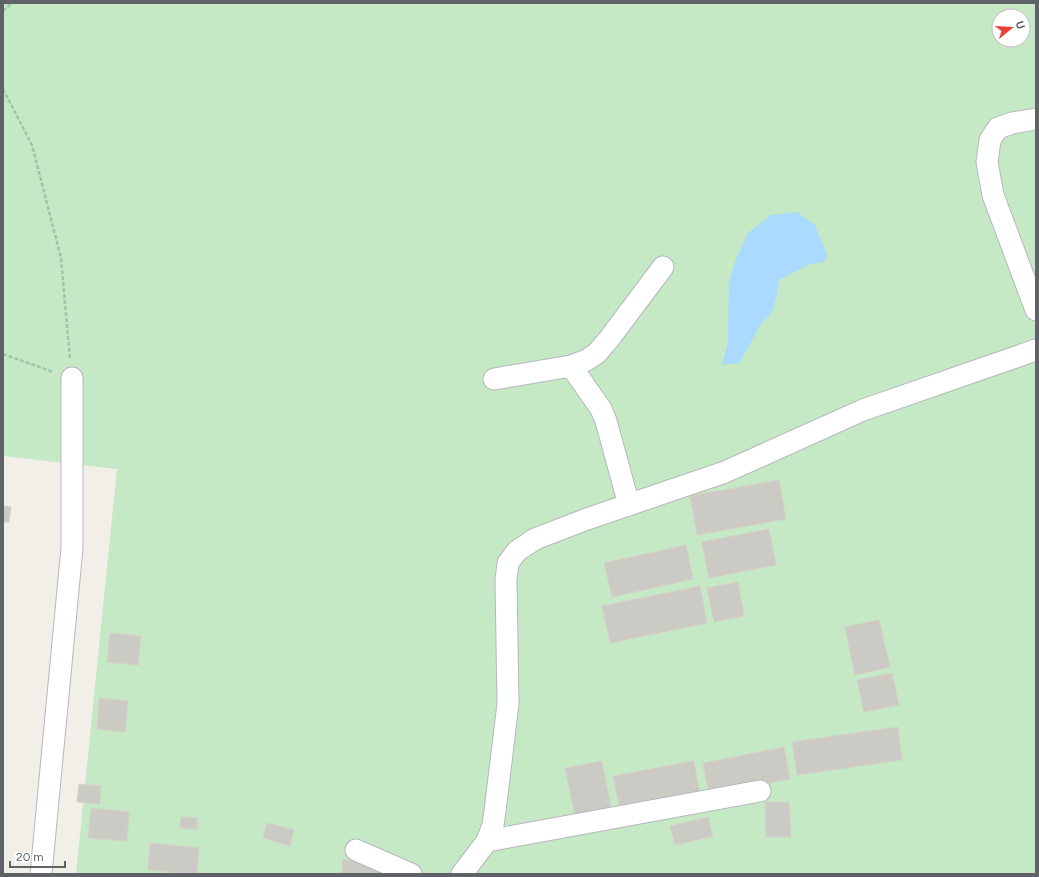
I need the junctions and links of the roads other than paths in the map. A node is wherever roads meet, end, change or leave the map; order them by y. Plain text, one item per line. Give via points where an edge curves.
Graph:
1 (1036, 119) edge
2 (663, 267) dead end
3 (1036, 310) edge
4 (1036, 350) edge
5 (571, 366) junction
6 (72, 378) road end
7 (494, 378) dead end
8 (629, 505) junction
9 (760, 791) dead end
10 (487, 841) junction
11 (356, 850) dead end
12 (41, 874) edge
13 (411, 874) edge
14 (462, 874) edge

1 - 3 street via 998,128 990,140 988,162 993,195
2 - 5 street via 597,353
4 - 8 street via 863,410 725,472
5 - 7 street
5 - 8 street via 601,409
6 - 12 street via 72,548
8 - 10 street via 535,540 517,551 508,563 508,704 495,811
9 - 10 street
10 - 14 street
11 - 13 street

